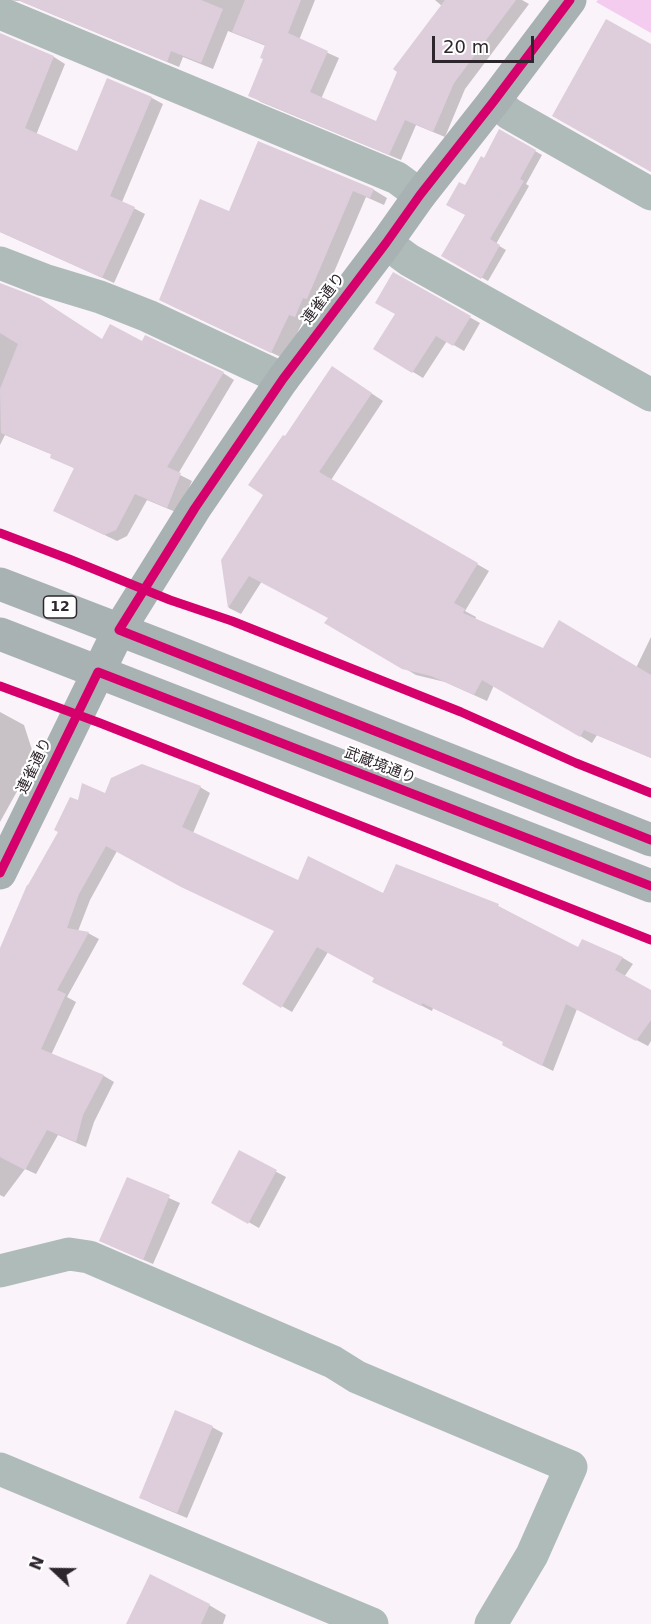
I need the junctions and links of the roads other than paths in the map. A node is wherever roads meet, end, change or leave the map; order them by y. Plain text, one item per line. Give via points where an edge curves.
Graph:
1 (564, 2) edge
2 (0, 13) edge
3 (494, 101) junction
4 (651, 194) edge
5 (420, 195) junction
6 (386, 243) junction
7 (0, 263) edge
8 (283, 379) junction
9 (651, 395) edge
10 (0, 584) edge
11 (119, 630) junction
12 (0, 634) edge
13 (98, 672) junction
14 (651, 840) edge
15 (0, 873) edge
16 (651, 886) edge
17 (0, 1271) edge
18 (0, 1468) edge
19 (372, 1624) edge
20 (491, 1624) edge

1 - 3 main road, 連雀通り
2 - 5 street via 397,178
3 - 4 street via 510,114
3 - 5 main road, 連雀通り
5 - 6 main road, 連雀通り
6 - 8 main road, 連雀通り
6 - 9 street via 409,260
7 - 8 street via 148,316
8 - 11 main road, 連雀通り via 195,508
10 - 11 main road, 12
11 - 13 main road, 連雀通り
11 - 14 main road, 武蔵境通り / 12
12 - 13 main road, 武蔵境通り
13 - 15 main road, 連雀通り
13 - 16 main road, 武蔵境通り
17 - 20 street via 69,1254 89,1257 571,1467 532,1555
18 - 19 street

